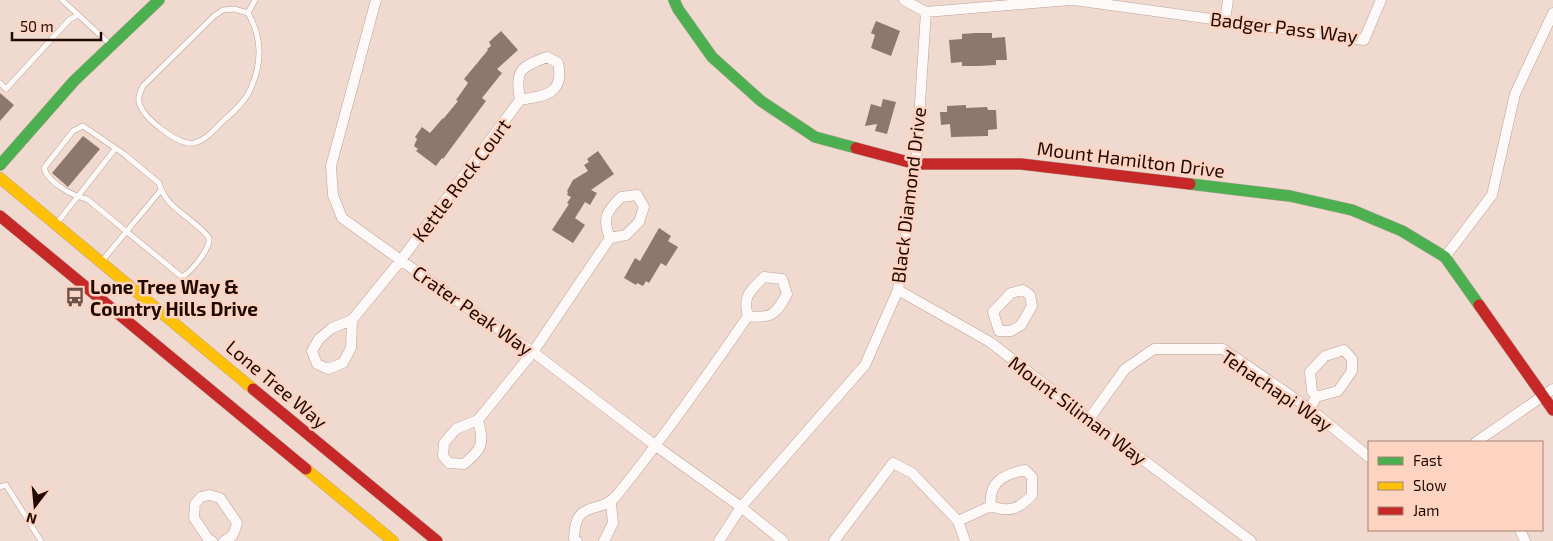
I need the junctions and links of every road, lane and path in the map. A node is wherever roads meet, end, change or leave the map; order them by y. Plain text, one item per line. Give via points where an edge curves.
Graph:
1 (62, 0) edge
2 (159, 0) edge
3 (255, 0) edge
4 (376, 0) edge
5 (674, 0) edge
6 (904, 0) edge
7 (1072, 0) edge
8 (1228, 0) edge
9 (1381, 0) edge
10 (926, 12) junction
11 (248, 13) junction
12 (1553, 13) edge
13 (78, 15) junction
14 (1225, 20) junction
15 (111, 46) junction
16 (0, 83) edge
17 (520, 100) junction
18 (115, 149) junction
19 (916, 164) junction
20 (0, 165) edge
21 (0, 178) edge
22 (161, 190) junction
23 (76, 196) junction
24 (0, 216) edge
25 (56, 225) junction
26 (126, 231) junction
27 (610, 238) junction
28 (1444, 257) junction
29 (401, 260) junction
30 (102, 261) junction
31 (898, 290) junction
32 (748, 316) junction
33 (352, 320) junction
34 (999, 331) dead end
35 (990, 342) junction
36 (533, 352) junction
37 (1548, 392) edge
38 (1316, 397) junction
39 (1310, 408) junction
40 (1553, 410) edge
41 (1089, 419) junction
42 (478, 420) junction
43 (1477, 441) edge
44 (656, 446) junction
45 (1368, 455) edge
46 (0, 487) edge
47 (611, 502) junction
48 (991, 506) junction
49 (741, 507) junction
50 (958, 521) junction
51 (227, 540) edge
52 (40, 541) edge
53 (212, 541) edge
54 (393, 541) edge
55 (438, 541) edge
56 (577, 541) edge
57 (604, 541) edge
58 (719, 541) edge
59 (783, 541) edge
60 (834, 541) edge
61 (965, 541) edge
62 (1251, 541) edge

1 - 13 lane
2 - 15 street
3 - 11 lane
4 - 29 street, Crater Peak Way via 331,166 333,195 342,218
5 - 19 street, Mount Hamilton Drive via 712,57 761,100 815,137
6 - 10 street
7 - 10 street, Badger Pass Way
7 - 14 street, Badger Pass Way
8 - 14 street
9 - 14 street, Badger Pass Way via 1364,40
10 - 19 street, Black Diamond Drive
11 - 11 lane via 256,26 259,43 258,62 248,95 204,139 193,143 171,136 145,114 138,96 142,86 214,16 223,10 234,9
12 - 28 street via 1515,94 1492,195
13 - 15 lane
13 - 16 lane via 69,20 6,89
15 - 20 street via 74,81
17 - 17 street, Kettle Rock Court via 544,96 558,85 561,76 558,63 547,57 529,64 519,74
17 - 29 street, Kettle Rock Court
18 - 22 lane via 159,183
18 - 23 lane
18 - 23 lane via 83,126 73,131 44,168 46,174
19 - 28 street, Mount Hamilton Drive via 1022,164 1290,196 1352,210 1402,231
19 - 31 street, Black Diamond Drive
21 - 25 street, Lone Tree Way
22 - 26 lane
22 - 26 lane via 168,202 209,238 209,246 188,274 182,277
23 - 25 lane
23 - 26 lane via 87,199
24 - 54 street
25 - 30 street, Lone Tree Way
26 - 30 lane
27 - 27 street via 626,236 638,222 644,207 637,195 621,197 607,214 605,225
27 - 36 street
28 - 37 street, Mount Hamilton Drive
29 - 33 street, Kettle Rock Court
29 - 36 street, Crater Peak Way
30 - 55 street, Lone Tree Way
31 - 35 street, Mount Siliman Way
31 - 49 street, Black Diamond Drive via 865,365
32 - 32 street via 764,318 778,311 787,294 782,279 764,277 749,292 745,306
32 - 44 street
33 - 33 street via 332,328 319,339 312,351 317,364 328,369 343,363 351,348
34 - 35 street
35 - 41 street, Mount Siliman Way
36 - 42 street
36 - 44 street, Crater Peak Way
37 - 40 street, Mount Hamilton Drive
37 - 43 street
38 - 38 street via 1338,391 1352,371 1352,359 1344,350 1325,356 1310,372
38 - 39 street
39 - 41 street, Tehachapi Way via 1223,348 1154,349 1125,370
39 - 45 street, Tehachapi Way
41 - 62 street, Mount Siliman Way
42 - 42 street via 456,429 444,443 443,456 448,464 464,464 478,453 482,437
44 - 47 street
44 - 49 street, Crater Peak Way
46 - 52 lane via 6,486
47 - 56 street via 585,509 574,525
47 - 57 street via 613,523
48 - 48 street via 1010,510 1027,500 1032,494 1032,478 1025,470 1004,477 994,486
48 - 50 street
49 - 58 street, Black Diamond Drive
49 - 59 street, Crater Peak Way
50 - 60 street via 912,473 893,463
50 - 61 street
51 - 53 street via 235,532 236,522 220,498 209,495 201,497 195,504 194,518 208,540

